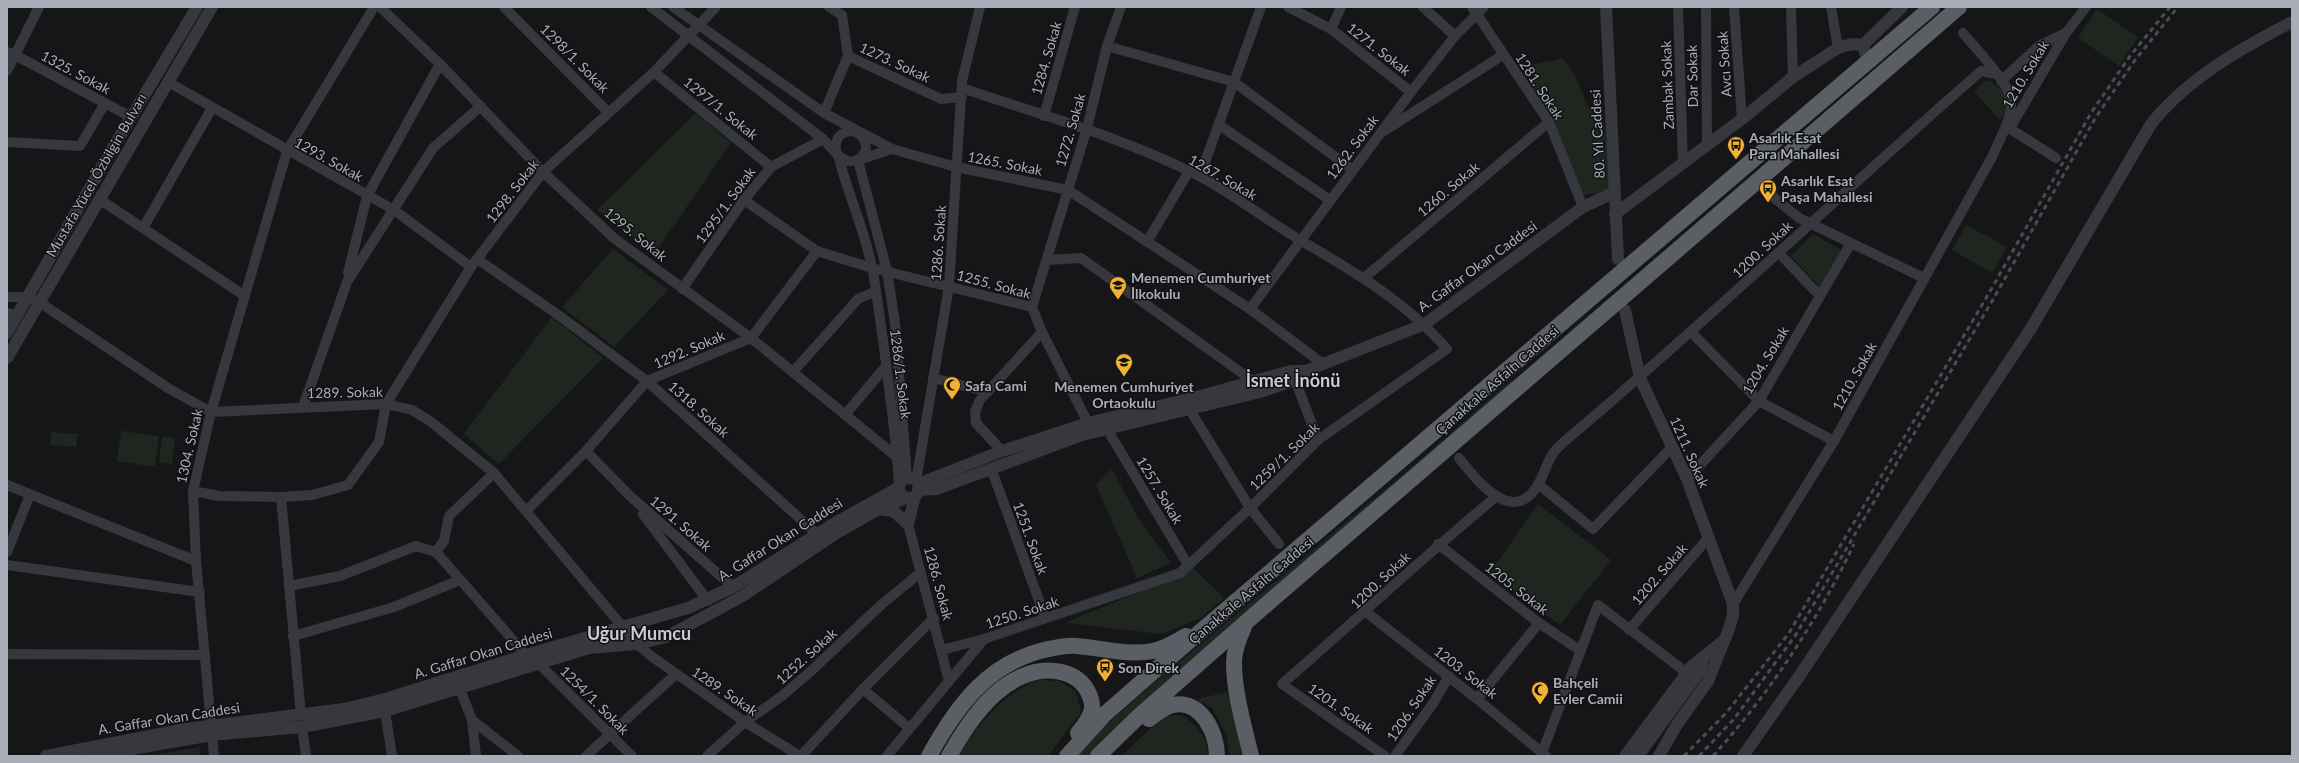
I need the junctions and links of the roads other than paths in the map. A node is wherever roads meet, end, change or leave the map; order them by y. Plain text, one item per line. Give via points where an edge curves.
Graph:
1 (39, 7) edge
2 (197, 7) edge
3 (212, 7) edge
4 (374, 7) edge
5 (380, 7) edge
6 (504, 7) edge
7 (651, 7) edge
8 (673, 7) edge
9 (716, 7) edge
10 (829, 7) edge
11 (980, 7) edge
12 (1075, 7) edge
13 (1121, 7) edge
14 (1261, 7) edge
15 (1288, 7) edge
16 (1341, 7) edge
17 (1423, 7) edge
18 (1606, 7) edge
19 (1678, 7) edge
20 (1706, 7) edge
21 (1734, 7) edge
22 (1791, 7) edge
23 (1831, 7) edge
24 (1902, 7) edge
25 (1932, 7) edge
26 (1959, 7) edge
27 (2086, 7) edge
28 (1478, 9) edge
29 (844, 11) edge
30 (2292, 22) edge
31 (697, 26) junction
32 (1331, 30) junction
33 (1963, 33) dead end
34 (2066, 34) junction
35 (689, 35) junction
36 (1455, 36) junction
37 (1863, 44) junction
38 (1107, 46) junction
39 (1838, 48) junction
40 (11, 54) edge
41 (1503, 55) junction
42 (848, 56) junction
43 (1868, 63) junction
44 (440, 64) junction
45 (7, 71) edge
46 (654, 72) junction
47 (1793, 77) junction
48 (1999, 77) junction
49 (168, 82) junction
50 (1234, 82) junction
51 (1411, 92) junction
52 (962, 93) junction
53 (105, 103) junction
54 (481, 106) junction
55 (212, 108) junction
56 (609, 113) junction
57 (824, 113) junction
58 (1044, 116) junction
59 (131, 117) junction
60 (1742, 119) junction
61 (1549, 122) junction
62 (1219, 125) junction
63 (1087, 128) junction
64 (2009, 128) junction
65 (859, 133) junction
66 (1379, 134) junction
67 (823, 139) junction
68 (7, 142) edge
69 (1707, 145) junction
70 (892, 149) junction
71 (287, 151) junction
72 (837, 153) junction
73 (1992, 157) junction
74 (2056, 158) dead end
75 (858, 160) junction
76 (1683, 163) junction
77 (771, 167) junction
78 (956, 167) junction
79 (1353, 170) junction
80 (1189, 171) junction
81 (543, 172) junction
82 (1200, 176) junction
83 (1068, 190) junction
84 (1615, 192) junction
85 (367, 196) junction
86 (1772, 196) dead end
87 (100, 199) junction
88 (744, 200) junction
89 (1330, 200) junction
90 (1582, 207) junction
91 (394, 210) junction
92 (1616, 214) junction
93 (1810, 224) junction
94 (143, 228) junction
95 (1300, 241) junction
96 (1146, 242) junction
97 (1851, 244) junction
98 (817, 251) junction
99 (1779, 253) junction
100 (1618, 259) dead end
101 (1047, 260) junction
102 (474, 263) junction
103 (872, 268) junction
104 (887, 270) junction
105 (1364, 278) junction
106 (1924, 278) junction
107 (346, 282) junction
108 (949, 286) junction
109 (682, 289) junction
110 (876, 291) junction
111 (245, 296) junction
112 (1820, 296) junction
113 (28, 297) junction
114 (7, 298) edge
115 (39, 302) junction
116 (1032, 307) junction
117 (1250, 309) junction
118 (1625, 310) dead end
119 (12, 314) edge
120 (1426, 324) junction
121 (1042, 332) junction
122 (7, 333) edge
123 (1692, 333) junction
124 (751, 338) junction
125 (1447, 348) joint
126 (7, 358) edge
127 (1323, 364) junction
128 (886, 366) junction
129 (1306, 371) junction
130 (793, 372) junction
131 (933, 378) junction
132 (1640, 378) junction
133 (1295, 380) junction
134 (647, 381) junction
135 (1253, 381) junction
136 (988, 392) junction
137 (1759, 401) junction
138 (386, 404) junction
139 (303, 407) junction
140 (1190, 410) junction
141 (211, 412) junction
142 (845, 415) junction
143 (1088, 423) junction
144 (1107, 429) junction
145 (1318, 440) junction
146 (1834, 441) junction
147 (1672, 447) junction
148 (586, 450) junction
149 (1002, 451) junction
150 (897, 457) junction
151 (1459, 458) dead end
152 (991, 468) junction
153 (494, 473) junction
154 (1687, 479) junction
155 (1538, 484) junction
156 (7, 485) edge
157 (910, 487) junction
158 (193, 491) junction
159 (30, 494) junction
160 (630, 496) junction
161 (1497, 496) junction
162 (281, 497) junction
163 (1250, 508) junction
164 (879, 509) junction
165 (526, 511) junction
166 (908, 524) junction
167 (817, 534) junction
168 (1709, 537) junction
169 (1279, 544) dead end
170 (1438, 544) junction
171 (7, 552) edge
172 (436, 552) junction
173 (196, 561) junction
174 (7, 565) edge
175 (1188, 565) junction
176 (920, 573) junction
177 (460, 580) junction
178 (289, 586) junction
179 (733, 587) junction
180 (200, 592) junction
181 (708, 601) junction
182 (1733, 604) junction
183 (1366, 612) junction
184 (1045, 617) junction
185 (934, 618) junction
186 (1219, 618) junction
187 (1246, 623) junction
188 (1539, 623) junction
189 (624, 628) junction
190 (1629, 630) junction
191 (293, 636) junction
192 (984, 639) junction
193 (1723, 641) junction
194 (637, 644) junction
195 (942, 650) junction
196 (1581, 651) junction
197 (7, 654) edge
198 (205, 655) junction
199 (526, 655) junction
200 (1705, 656) junction
201 (538, 664) junction
202 (1714, 666) junction
203 (1687, 673) junction
204 (676, 675) junction
205 (1449, 676) junction
206 (949, 681) junction
207 (1282, 684) joint
208 (460, 689) junction
209 (863, 689) junction
210 (1477, 699) junction
211 (385, 711) junction
212 (472, 720) junction
213 (302, 721) junction
214 (745, 722) junction
215 (909, 728) junction
216 (212, 730) junction
217 (608, 734) junction
218 (1544, 754) edge
219 (46, 756) edge
220 (92, 756) edge
221 (214, 756) edge
222 (306, 756) edge
223 (392, 756) edge
224 (476, 756) edge
225 (518, 756) edge
226 (586, 756) edge
227 (632, 756) edge
228 (707, 756) edge
229 (801, 756) edge
230 (888, 756) edge
231 (929, 756) edge
232 (949, 756) edge
233 (1058, 756) edge
234 (1066, 756) edge
235 (1098, 756) edge
236 (1110, 756) edge
237 (1218, 756) edge
238 (1251, 756) edge
239 (1384, 756) edge
240 (1395, 756) edge
241 (1625, 756) edge
242 (1638, 756) edge
243 (1645, 756) edge
244 (1659, 756) edge
245 (1743, 756) edge

1 - 40 street
2 - 59 street, Mustafa Yücel Özbilgin Bulvarı
3 - 49 street, Mustafa Yücel Özbilgin Bulvarı
4 - 71 street, 1304. Sokak
5 - 44 street, 1295. Sokak
6 - 56 street, 1298/1. Sokak
7 - 35 street
8 - 31 street, 1265. Sokak
9 - 31 street, 1298. Sokak
10 - 29 street, 1273. Sokak
11 - 52 street, 1286. Sokak
12 - 58 street, 1284. Sokak
13 - 38 street, 1272. Sokak
14 - 50 street
15 - 32 street, 1271. Sokak
16 - 32 street
17 - 36 street
18 - 84 street, 80. Yıl Caddesi
19 - 76 street, Zambak Sokak
20 - 69 street, Dar Sokak
21 - 60 street, Avcı Sokak
22 - 47 street
23 - 39 street
24 - 37 street
25 - 43 highway, Çanakkale Asfaltı Caddesi
26 - 187 highway, Çanakkale Asfaltı Caddesi
27 - 34 street, 1210. Sokak
28 - 36 street, 1262. Sokak
28 - 41 street, 1281. Sokak
29 - 42 street, 1273. Sokak
30 - 245 street via 2198,78 2151,124 2030,330 1800,675
31 - 35 street, 1298. Sokak
31 - 57 street, 1265. Sokak
32 - 51 street, 1271. Sokak
33 - 48 street, 1210. Sokak
34 - 48 street via 2040,45
34 - 64 street, 1210. Sokak
35 - 46 street, 1298. Sokak
35 - 67 street
36 - 51 street, 1262. Sokak
37 - 39 street
37 - 43 street
38 - 50 street
38 - 63 street, 1272. Sokak
39 - 47 street
40 - 45 street
40 - 53 street, 1325. Sokak
41 - 61 street, 1281. Sokak
41 - 66 street
42 - 52 street, 1273. Sokak via 941,99
42 - 57 street
43 - 186 highway, Çanakkale Asfaltı Caddesi
44 - 54 street, 1295. Sokak
44 - 85 street
46 - 56 street, 1298. Sokak
46 - 77 street, 1297/1. Sokak
47 - 60 street
48 - 73 street, 1210. Sokak via 2011,100 2009,116
48 - 93 street, 1200. Sokak via 1981,71
49 - 55 street, 1293. Sokak
49 - 87 street, Mustafa Yücel Özbilgin Bulvarı
50 - 62 street
50 - 79 street
51 - 66 street, 1262. Sokak
52 - 58 street, 1267. Sokak
52 - 78 street, 1286. Sokak
53 - 59 street, 1325. Sokak
53 - 68 street via 80,146
54 - 81 street, 1295. Sokak
54 - 91 street via 434,148
55 - 71 street, 1293. Sokak
55 - 94 street
56 - 81 street, 1298. Sokak
57 - 65 street, 1265. Sokak
58 - 63 street, 1267. Sokak
59 - 113 street, Mustafa Yücel Özbilgin Bulvarı
60 - 69 street
61 - 90 street, 1281. Sokak
61 - 105 street, 1260. Sokak
62 - 82 street
62 - 89 street
63 - 80 street, 1267. Sokak
63 - 83 street, 1272. Sokak
64 - 73 street, 1210. Sokak
64 - 74 street
65 - 70 street, 1265. Sokak
65 - 72 street via 849,131 840,135 836,143
65 - 75 street via 866,142 866,147
66 - 79 street, 1262. Sokak
67 - 72 street
67 - 77 street, 1295/1. Sokak
69 - 76 street
70 - 75 street
70 - 78 street, 1265. Sokak
71 - 85 street, 1293. Sokak
71 - 111 street, 1304. Sokak
72 - 75 street via 848,161
72 - 103 street
73 - 106 street, 1210. Sokak
75 - 104 street
76 - 92 street
77 - 88 street, 1295/1. Sokak
78 - 83 street, 1265. Sokak
78 - 108 street, 1286. Sokak
79 - 89 street, 1262. Sokak
80 - 82 street, 1267. Sokak
80 - 96 street
81 - 102 street, 1298. Sokak
81 - 109 street, 1295. Sokak via 615,239
82 - 95 street, 1267. Sokak
83 - 96 street, 1265. Sokak
83 - 101 street, 1272. Sokak
84 - 90 street, A. Gaffar Okan Caddesi
84 - 92 street, 80. Yıl Caddesi
85 - 91 street, 1293. Sokak
85 - 107 street
86 - 93 street
87 - 94 street
87 - 115 street, Mustafa Yücel Özbilgin Bulvarı
88 - 98 street
88 - 109 street, 1295/1. Sokak
89 - 95 street, 1262. Sokak
90 - 120 street, A. Gaffar Okan Caddesi
91 - 102 street, 1293. Sokak
91 - 107 street
92 - 100 street, 80. Yıl Caddesi
93 - 97 street
93 - 99 street, 1200. Sokak
94 - 111 street
95 - 105 street, 1267. Sokak
95 - 117 street, 1262. Sokak
96 - 117 street, 1265. Sokak
97 - 106 street
97 - 112 street, 1204. Sokak
98 - 103 street
98 - 124 street
99 - 112 street
99 - 123 street, 1200. Sokak
101 - 116 street, 1272. Sokak
101 - 135 street via 1081,258
102 - 134 street, 1318. Sokak via 557,314
102 - 138 street, 1298. Sokak
103 - 104 street, 1255. Sokak
103 - 110 street, 1286/1. Sokak
104 - 108 street, 1255. Sokak
104 - 157 street, 1286/1. Sokak via 895,323
105 - 120 street, 1267. Sokak
106 - 146 street, 1210. Sokak
107 - 139 street
108 - 116 street, 1255. Sokak
108 - 131 street, 1286. Sokak
109 - 124 street, 1295. Sokak
110 - 128 street, 1286/1. Sokak
110 - 130 street via 858,299
111 - 141 street, 1304. Sokak
112 - 137 street, 1204. Sokak
113 - 114 street
113 - 115 street
113 - 119 street, Mustafa Yücel Özbilgin Bulvarı
115 - 126 street, Mustafa Yücel Özbilgin Bulvarı
115 - 141 street via 168,388
116 - 121 street, 1255. Sokak
117 - 127 street, 1265. Sokak
118 - 132 street, 1211. Sokak
119 - 122 street, Mustafa Yücel Özbilgin Bulvarı
120 - 125 street, 1267. Sokak
120 - 127 street, A. Gaffar Okan Caddesi
121 - 136 street
121 - 143 street, 1255. Sokak
123 - 132 street, 1200. Sokak
123 - 137 street
124 - 130 street, 1295. Sokak
124 - 134 street, 1292. Sokak
125 - 145 street, 1259/1. Sokak
127 - 129 street, A. Gaffar Okan Caddesi
128 - 142 street
128 - 150 street, 1286/1. Sokak
129 - 133 street, A. Gaffar Okan Caddesi
129 - 135 street, A. Gaffar Okan Caddesi via 1291,370
130 - 142 street, 1295. Sokak
131 - 136 street
131 - 157 street, 1286. Sokak
132 - 147 street, 1211. Sokak
132 - 155 street, 1200. Sokak via 1555,452
133 - 140 street, A. Gaffar Okan Caddesi
133 - 145 street
134 - 148 street, 1292. Sokak
134 - 167 street, 1318. Sokak
135 - 143 street, A. Gaffar Okan Caddesi
136 - 149 street via 976,406 976,423
137 - 146 street
137 - 154 street, 1204. Sokak
138 - 139 street, 1289. Sokak
138 - 153 street, 1289. Sokak via 412,410 430,421
138 - 162 street via 379,442 348,485 312,495
139 - 141 street, 1289. Sokak via 268,411
140 - 144 street, A. Gaffar Okan Caddesi
140 - 163 street
141 - 158 street, 1304. Sokak
142 - 150 street, 1295. Sokak
143 - 149 street, A. Gaffar Okan Caddesi
144 - 152 street, A. Gaffar Okan Caddesi via 1082,435
144 - 175 street, 1257. Sokak
145 - 163 street, 1259/1. Sokak
146 - 182 street, 1210. Sokak
147 - 154 street, 1211. Sokak
147 - 155 street via 1593,529
148 - 160 street, 1291. Sokak
148 - 165 street, 1292. Sokak
149 - 157 street, A. Gaffar Okan Caddesi
150 - 157 street, 1286/1. Sokak
151 - 161 street via 1480,483
152 - 157 street, A. Gaffar Okan Caddesi via 937,489
152 - 184 street, 1251. Sokak
153 - 165 street, 1289. Sokak
153 - 172 street via 449,516 444,541
154 - 168 street, 1211. Sokak
155 - 161 street, 1200. Sokak via 1520,501
156 - 159 street
157 - 164 street, A. Gaffar Okan Caddesi
157 - 166 street
157 - 167 street, A. Gaffar Okan Caddesi
158 - 162 street via 219,496
158 - 173 street, 1304. Sokak
159 - 171 street
159 - 173 street
160 - 179 street, 1291. Sokak
160 - 181 street, 1291. Sokak
161 - 170 street, 1200. Sokak
162 - 178 street
163 - 169 street
163 - 175 street, 1259/1. Sokak
164 - 166 street via 893,511
164 - 194 street, A. Gaffar Okan Caddesi via 814,547 709,616 666,637
165 - 189 street, 1289. Sokak
166 - 176 street, 1286. Sokak
167 - 179 street, A. Gaffar Okan Caddesi
168 - 182 street, 1211. Sokak
168 - 190 street, 1202. Sokak
170 - 183 street, 1200. Sokak
170 - 188 street, 1205. Sokak
172 - 177 street
172 - 178 street via 416,546 340,576
173 - 180 street, 1304. Sokak
174 - 180 street
175 - 184 street, 1250. Sokak via 1180,573
176 - 185 street, 1286. Sokak
176 - 214 street, 1252. Sokak via 882,604 782,696
177 - 191 street via 394,607
177 - 199 street
178 - 191 street
179 - 181 street, A. Gaffar Okan Caddesi
180 - 198 street, 1304. Sokak
181 - 189 street, A. Gaffar Okan Caddesi
182 - 193 street via 1732,622
183 - 205 street, 1203. Sokak
183 - 207 street, 1200. Sokak
184 - 192 street, 1250. Sokak
185 - 195 street, 1286. Sokak
185 - 209 street
186 - 231 highway via 1172,644 1153,651 1065,646 1035,652 1010,662 977,685 948,723
186 - 234 highway, Çanakkale Asfaltı Caddesi via 1121,700
187 - 235 highway, Çanakkale Asfaltı Caddesi via 1138,717
187 - 238 highway via 1236,647 1234,662
188 - 196 street, 1205. Sokak
188 - 210 street
189 - 194 street, 1289. Sokak
189 - 199 street, A. Gaffar Okan Caddesi
190 - 196 street via 1598,605
190 - 203 street
191 - 213 street
192 - 195 street
192 - 206 street, 1250. Sokak
193 - 200 street
193 - 202 street
194 - 201 street, A. Gaffar Okan Caddesi via 589,648
194 - 204 street, 1289. Sokak
195 - 206 street, 1286. Sokak
196 - 218 street
197 - 198 street
198 - 216 street, 1304. Sokak
199 - 213 street, A. Gaffar Okan Caddesi via 385,699
200 - 203 street
200 - 242 street via 1699,672
201 - 208 street, A. Gaffar Okan Caddesi
201 - 217 street, 1254/1. Sokak
202 - 243 street via 1701,678
202 - 244 street via 1708,682 1676,726
203 - 241 street
204 - 214 street, 1289. Sokak
204 - 217 street
205 - 210 street, 1203. Sokak
205 - 240 street, 1206. Sokak via 1434,702
206 - 215 street, 1250. Sokak
207 - 239 street, 1201. Sokak
208 - 211 street, A. Gaffar Okan Caddesi
208 - 212 street
209 - 215 street
209 - 229 street
210 - 218 street, 1203. Sokak
211 - 213 street, A. Gaffar Okan Caddesi
211 - 223 street
212 - 224 street
212 - 225 street
213 - 216 street, A. Gaffar Okan Caddesi
213 - 222 street
214 - 228 street, 1252. Sokak
214 - 229 street, 1289. Sokak
215 - 230 street, 1250. Sokak
216 - 219 street, A. Gaffar Okan Caddesi via 119,740
216 - 220 street, A. Gaffar Okan Caddesi
216 - 221 street, 1304. Sokak
217 - 226 street
217 - 227 street, 1254/1. Sokak
232 - 233 highway via 978,712 1001,690 1022,676 1049,670 1068,674 1077,679 1088,692 1092,708 1081,729
236 - 237 highway via 1149,719 1164,708 1179,704 1196,709 1206,721 1215,739

